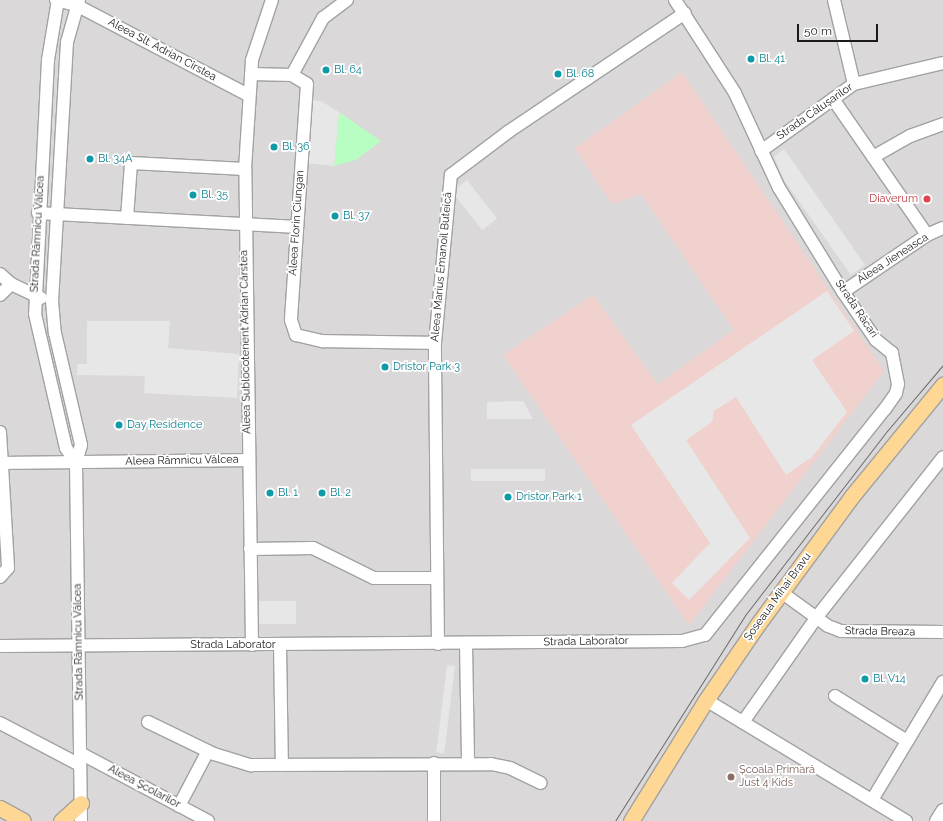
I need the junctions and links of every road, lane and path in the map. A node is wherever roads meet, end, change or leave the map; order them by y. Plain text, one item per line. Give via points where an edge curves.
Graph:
1 (57, 0) edge
2 (272, 0) edge
3 (347, 0) edge
4 (675, 0) edge
5 (834, 0) edge
6 (77, 2) edge
7 (685, 13) junction
8 (943, 63) edge
9 (251, 74) junction
10 (292, 75) junction
11 (854, 84) junction
12 (248, 95) junction
13 (833, 99) junction
14 (943, 124) edge
15 (761, 151) junction
16 (873, 157) junction
17 (245, 170) junction
18 (38, 213) junction
19 (56, 214) junction
20 (127, 218) junction
21 (245, 224) junction
22 (297, 227) junction
23 (943, 228) edge
24 (927, 234) junction
25 (0, 274) edge
26 (11, 284) junction
27 (843, 292) junction
28 (0, 295) edge
29 (34, 295) junction
30 (52, 301) junction
31 (435, 343) junction
32 (943, 385) edge
33 (0, 432) edge
34 (943, 457) edge
35 (247, 460) junction
36 (2, 463) edge
37 (76, 463) junction
38 (250, 549) junction
39 (0, 577) edge
40 (438, 578) junction
41 (781, 592) junction
42 (816, 618) junction
43 (943, 632) edge
44 (705, 635) joint
45 (280, 644) junction
46 (438, 644) junction
47 (466, 644) junction
48 (79, 645) junction
49 (252, 645) junction
50 (0, 646) edge
51 (943, 682) edge
52 (835, 696) dead end
53 (706, 700) junction
54 (148, 722) dead end
55 (744, 722) junction
56 (0, 723) edge
57 (907, 741) junction
58 (208, 752) junction
59 (80, 759) junction
60 (434, 763) junction
61 (468, 763) junction
62 (282, 765) junction
63 (541, 783) dead end
64 (872, 800) junction
65 (81, 803) junction
66 (179, 806) junction
67 (0, 808) edge
68 (943, 810) edge
69 (23, 821) edge
70 (61, 821) edge
71 (81, 821) edge
72 (208, 821) edge
73 (434, 821) edge
74 (631, 821) edge
75 (906, 821) edge
76 (936, 821) edge

1 - 6 street, Aleea Slt. Adrian Cîrstea
1 - 18 street, Strada Râmnicu Vâlcea via 50,39
2 - 9 street, Aleea Sublocotenent Adrian Cârstea via 257,38
3 - 10 street via 323,18
4 - 7 street, Strada Răcari
5 - 11 street
6 - 12 street, Aleea Slt. Adrian Cîrstea
6 - 19 street, Strada Râmnicu Vâlcea via 67,42
7 - 15 street, Strada Răcari via 735,93
7 - 31 street, Aleea Marius Emanoil Buteică via 454,171 450,180
8 - 11 street, Strada Călușarilor
9 - 10 street
9 - 12 street, Aleea Sublocotenent Adrian Cârstea
10 - 22 street, Aleea Florin Ciungan via 307,84
11 - 13 street, Strada Călușarilor
12 - 17 street, Aleea Sublocotenent Adrian Cârstea
13 - 15 street, Strada Călușarilor
13 - 16 street
14 - 16 street via 910,136
15 - 27 street, Strada Răcari via 779,188
16 - 24 street
17 - 20 street via 131,163
17 - 21 street, Aleea Sublocotenent Adrian Cârstea
18 - 19 street
18 - 29 street, Strada Râmnicu Vâlcea
19 - 20 street
19 - 30 street, Strada Râmnicu Vâlcea
20 - 21 street
21 - 22 street
21 - 35 street, Aleea Sublocotenent Adrian Cârstea
22 - 31 street, Aleea Florin Ciungan via 291,320 296,335 323,341
23 - 24 street, Aleea Jieneasca
24 - 27 street, Aleea Jieneasca
25 - 26 street
26 - 28 street
26 - 29 street
27 - 44 street, Strada Răcari via 876,340 892,353 897,371 896,393
29 - 30 street
29 - 37 street, Strada Râmnicu Vâlcea via 37,332 66,448
30 - 37 street, Strada Râmnicu Vâlcea via 55,333 81,445
31 - 40 street, Aleea Marius Emanoil Buteică
32 - 41 main road, Șoseaua Mihai Bravu via 906,427
33 - 36 street
34 - 42 street
35 - 37 street, Aleea Râmnicu Vâlcea
35 - 38 street, Aleea Râmnicu Vâlcea
36 - 37 street, Aleea Râmnicu Vâlcea
36 - 39 street via 8,568
37 - 48 street, Strada Râmnicu Vâlcea
38 - 40 street via 313,548 374,578
38 - 49 street, Aleea Râmnicu Vâlcea
40 - 46 street, Aleea Marius Emanoil Buteică
41 - 42 street, Strada Breaza
41 - 53 main road, Șoseaua Mihai Bravu
42 - 43 street, Strada Breaza via 846,632
42 - 55 street
44 - 47 street, Strada Laborator via 682,641
45 - 46 street, Strada Laborator
45 - 49 street, Strada Laborator
45 - 62 street
46 - 47 street, Strada Laborator
47 - 61 street
48 - 49 street, Strada Laborator
48 - 50 street, Strada Laborator
48 - 59 street, Strada Râmnicu Vâlcea
51 - 57 street
52 - 57 street
53 - 55 street
53 - 74 main road, Șoseaua Mihai Bravu
54 - 58 street
55 - 64 street
56 - 59 street, Aleea Școlarilor
57 - 64 street
58 - 62 street via 231,761
58 - 66 street
59 - 65 street, Strada Râmnicu Vâlcea
59 - 66 street, Aleea Școlarilor
60 - 61 street
60 - 62 street
60 - 73 street
61 - 63 street via 510,768
64 - 75 street
65 - 70 main road
65 - 71 street, Strada Râmnicu Vâlcea
66 - 72 street, Aleea Școlarilor
67 - 69 main road
68 - 76 street

